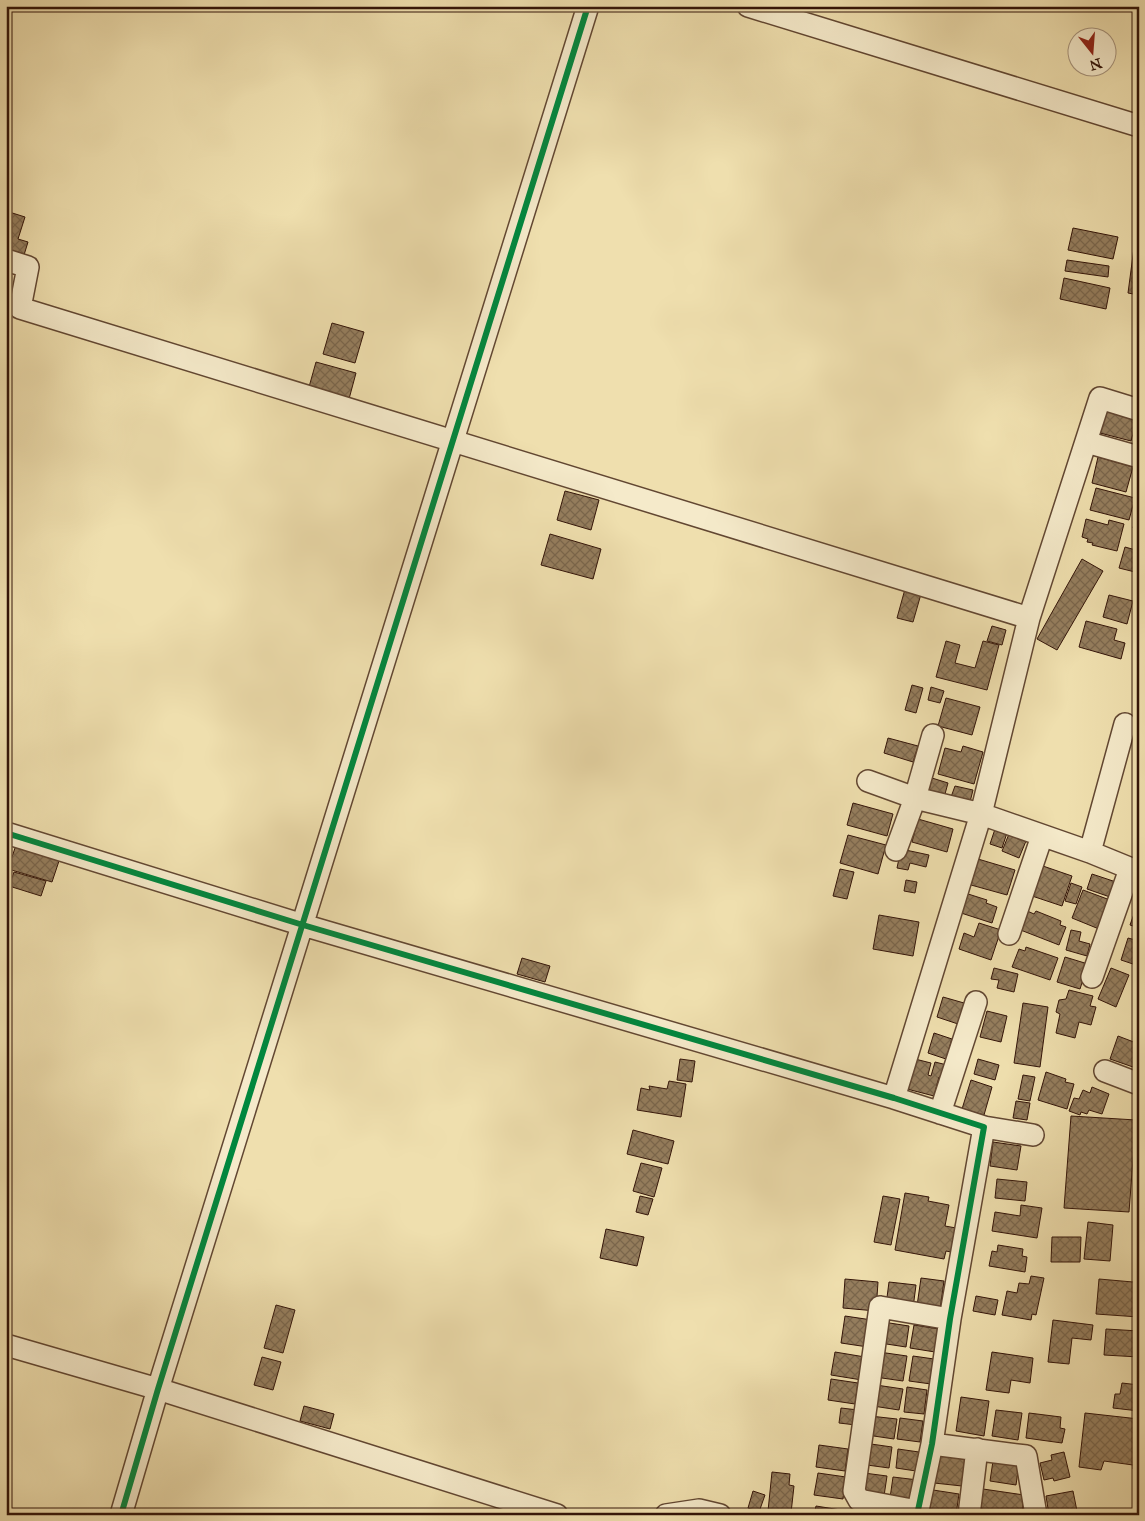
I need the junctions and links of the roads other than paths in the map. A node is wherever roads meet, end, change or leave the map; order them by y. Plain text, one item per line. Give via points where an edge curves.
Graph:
1 (588, 6) edge
2 (748, 6) edge
3 (1139, 126) edge
4 (6, 260) edge
5 (1139, 410) edge
6 (453, 441) junction
7 (1086, 442) junction
8 (1139, 457) edge
9 (1029, 618) junction
10 (1124, 724) dead end
11 (933, 735) dead end
12 (868, 781) dead end
13 (916, 798) junction
14 (982, 814) junction
15 (6, 833) edge
16 (1042, 836) junction
17 (896, 850) dead end
18 (1090, 852) junction
19 (1135, 871) edge
20 (303, 925) junction
21 (1009, 934) dead end
22 (1092, 977) dead end
23 (976, 1002) dead end
24 (1105, 1071) dead end
25 (1139, 1084) edge
26 (894, 1098) junction
27 (940, 1113) junction
28 (984, 1127) junction
29 (1033, 1135) dead end
30 (950, 1319) junction
31 (6, 1345) edge
32 (158, 1389) junction
33 (932, 1444) junction
34 (977, 1449) junction
35 (917, 1513) edge
36 (122, 1515) edge
37 (556, 1515) edge
38 (666, 1515) edge
39 (720, 1515) edge
40 (969, 1515) edge
41 (1036, 1515) edge

1 - 6 street
2 - 3 street
4 - 6 street via 28,267 20,308
5 - 7 street via 1100,398
6 - 9 street
6 - 20 street
7 - 8 street
7 - 9 street
9 - 14 street
10 - 18 street
11 - 13 street
12 - 13 street
13 - 14 street
13 - 17 street
14 - 16 street
14 - 26 street
15 - 20 street
16 - 18 street
16 - 21 street
18 - 19 street
19 - 22 street
20 - 26 street
20 - 32 street
23 - 27 street
24 - 25 street
26 - 27 street
27 - 28 street
28 - 29 street
28 - 30 street
30 - 33 street
30 - 35 street via 880,1307 854,1491 859,1500
31 - 32 street
32 - 36 street
32 - 37 street
33 - 34 street
33 - 35 street
34 - 40 street
34 - 41 street via 1026,1456
38 - 39 street via 698,1510

